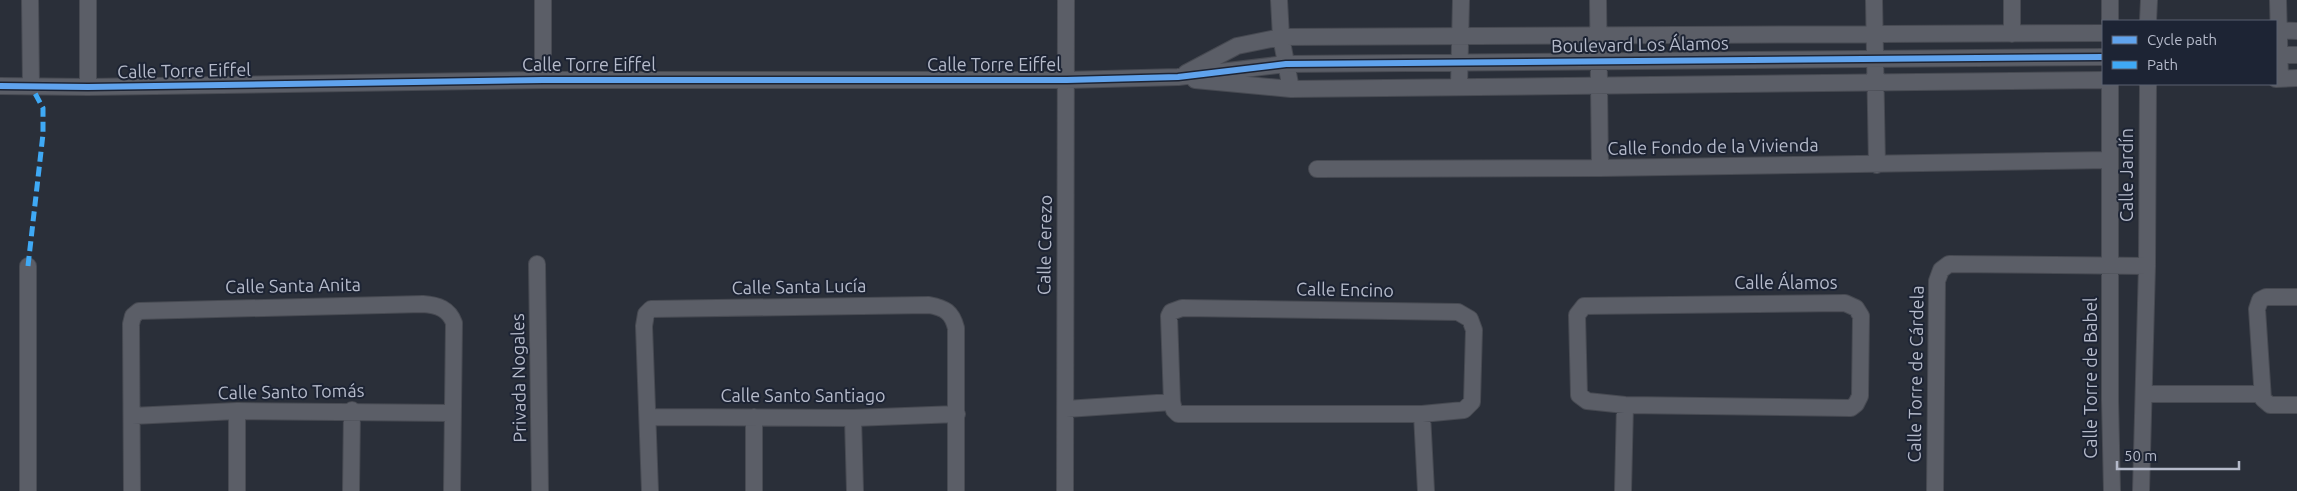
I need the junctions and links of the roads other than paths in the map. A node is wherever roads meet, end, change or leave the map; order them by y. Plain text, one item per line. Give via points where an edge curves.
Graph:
1 (30, 0) edge
2 (88, 0) edge
3 (544, 0) edge
4 (1066, 0) edge
5 (1279, 0) edge
6 (1461, 0) edge
7 (1598, 0) edge
8 (1874, 0) edge
9 (2012, 0) edge
10 (2110, 0) edge
11 (2149, 0) edge
12 (2278, 0) edge
13 (2110, 20) edge
14 (2148, 20) edge
15 (2277, 30) edge
16 (2297, 31) edge
17 (2102, 33) edge
18 (1874, 34) junction
19 (2012, 34) junction
20 (1599, 35) junction
21 (1281, 37) junction
22 (1460, 37) junction
23 (2277, 55) edge
24 (2297, 55) edge
25 (2102, 57) edge
26 (1875, 58) junction
27 (1600, 60) junction
28 (1459, 63) junction
29 (1286, 64) junction
30 (1178, 77) junction
31 (2297, 78) edge
32 (2278, 79) edge
33 (543, 80) junction
34 (1067, 80) junction
35 (2102, 80) edge
36 (1875, 82) junction
37 (2110, 85) edge
38 (2148, 85) edge
39 (0, 86) edge
40 (31, 86) junction
41 (1600, 86) junction
42 (88, 87) junction
43 (1459, 87) junction
44 (1291, 89) junction
45 (2109, 160) junction
46 (1877, 165) junction
47 (1600, 168) junction
48 (1317, 169) dead end
49 (537, 264) dead end
50 (2111, 265) junction
51 (28, 266) dead end
52 (2147, 266) junction
53 (2297, 297) edge
54 (2144, 394) junction
55 (2261, 394) junction
56 (1172, 402) junction
57 (1625, 405) junction
58 (2297, 405) edge
59 (352, 410) junction
60 (1066, 410) junction
61 (236, 411) junction
62 (452, 413) junction
63 (957, 414) junction
64 (1422, 414) junction
65 (132, 416) junction
66 (754, 416) junction
67 (649, 417) junction
68 (853, 418) junction
69 (28, 491) edge
70 (132, 491) edge
71 (236, 491) edge
72 (350, 491) edge
73 (452, 491) edge
74 (540, 491) edge
75 (650, 491) edge
76 (754, 491) edge
77 (855, 491) edge
78 (956, 491) edge
79 (1065, 491) edge
80 (1426, 491) edge
81 (1623, 491) edge
82 (1935, 491) edge
83 (2112, 491) edge
84 (2141, 491) edge

1 - 40 street
2 - 42 street
3 - 33 street
4 - 34 street, Calle Cerezo
5 - 21 street
6 - 22 street
7 - 20 street
8 - 18 street
9 - 19 street
10 - 13 street
11 - 14 street
12 - 15 street
15 - 16 street
15 - 23 street
17 - 19 street, Boulevard Los Álamos
18 - 19 street, Boulevard Los Álamos
18 - 20 street, Boulevard Los Álamos
18 - 26 street
20 - 22 street, Boulevard Los Álamos
20 - 27 street
21 - 22 street, Boulevard Los Álamos
21 - 29 street
21 - 30 street, Boulevard Los Álamos via 1237,46
22 - 28 street
23 - 24 street
23 - 32 street
25 - 26 street, Boulevard Los Álamos
26 - 27 street, Boulevard Los Álamos
26 - 36 street
27 - 28 street, Boulevard Los Álamos
27 - 41 street
28 - 29 street, Boulevard Los Álamos
28 - 43 street
29 - 30 street, Boulevard Los Álamos
29 - 44 street
30 - 34 street, Calle Torre Eiffel
30 - 44 street
31 - 32 street
33 - 34 street, Calle Torre Eiffel
33 - 42 street, Calle Torre Eiffel
34 - 60 street, Calle Cerezo
35 - 36 street
36 - 41 street
36 - 46 street
37 - 45 street, Calle Jardín
38 - 52 street, Calle Jardín
39 - 40 street, Calle Torre Eiffel
40 - 42 street, Calle Torre Eiffel
41 - 43 street
41 - 47 street
43 - 44 street
45 - 46 street, Calle Fondo de la Vivienda
45 - 50 street, Calle Jardín
46 - 47 street, Calle Fondo de la Vivienda
47 - 48 street, Calle Fondo de la Vivienda
49 - 74 street, Privada Nogales
50 - 52 street
50 - 82 street, Calle Torre de Cárdela via 1950,264 1941,270 1936,282
50 - 83 street, Calle Torre de Babel
51 - 69 street
52 - 54 street
53 - 55 street via 2266,297 2258,304
54 - 55 street
54 - 84 street
55 - 58 street via 2270,405
56 - 60 street
56 - 64 street, Calle Encino via 1174,410 1180,414
56 - 64 street, Calle Encino via 1169,316 1176,310 1458,312 1470,319 1474,330 1472,402 1464,410
57 - 57 street, Calle Álamos via 1851,408 1860,396 1861,316 1851,305 1840,302 1584,306 1577,315 1579,395 1587,401
57 - 81 street
59 - 61 street, Calle Santo Tomás
59 - 62 street, Calle Santo Tomás
59 - 72 street
60 - 79 street, Calle Cerezo
61 - 65 street, Calle Santo Tomás
61 - 71 street
62 - 65 street, Calle Santa Anita via 454,323 450,313 442,307 424,304 142,309 133,316 131,324
62 - 73 street, Calle Santa Anita
63 - 67 street, Calle Santa Lucía via 954,319 941,307 910,306 651,309 646,314 644,326
63 - 68 street, Calle Santo Santiago
63 - 78 street, Calle Santa Lucía
64 - 80 street
65 - 70 street, Calle Santa Anita
66 - 67 street, Calle Santo Santiago
66 - 68 street, Calle Santo Santiago
66 - 76 street
67 - 75 street, Calle Santa Lucía
68 - 77 street

